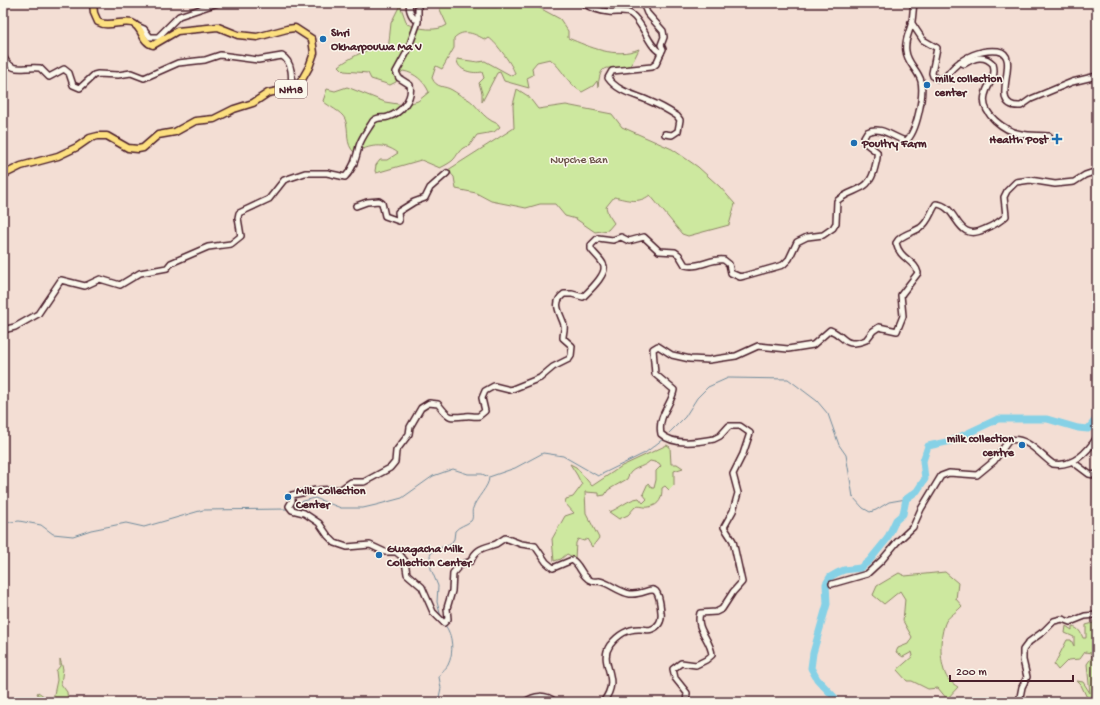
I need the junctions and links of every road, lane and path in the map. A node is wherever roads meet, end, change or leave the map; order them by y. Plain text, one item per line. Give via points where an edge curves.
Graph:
1 (93, 3) edge
2 (218, 3) edge
3 (410, 3) edge
4 (418, 3) edge
5 (583, 3) edge
6 (643, 3) edge
7 (914, 3) edge
8 (418, 17) junction
9 (911, 22) junction
10 (137, 26) junction
11 (661, 53) junction
12 (3, 56) edge
13 (960, 62) junction
14 (1097, 76) edge
15 (291, 89) junction
16 (665, 134) dead end
17 (1049, 136) dead end
18 (1097, 171) edge
19 (447, 174) dead end
20 (3, 175) edge
21 (356, 206) dead end
22 (3, 330) edge
23 (1097, 437) edge
24 (1073, 462) junction
25 (1097, 473) edge
26 (832, 584) dead end
27 (1097, 615) edge
28 (525, 702) edge
29 (555, 702) edge
30 (603, 702) edge
31 (686, 702) edge
32 (1020, 702) edge

1 - 10 main road via 95,18 102,24 124,23
2 - 10 street via 179,16 162,34 153,38
3 - 8 street via 412,15 415,19
4 - 8 street
5 - 11 street via 601,10 629,13
6 - 11 street via 663,31
7 - 9 street
8 - 22 street via 396,72 399,78 410,85 408,101 391,116 374,121 359,145 359,152 345,177 327,173 305,173 284,180 269,199 239,213 241,236 231,244 208,247 176,261 167,268 140,273 120,285 100,278 85,286 61,280 38,314 15,327
9 - 13 street via 923,40 937,48 933,76 942,79
9 - 30 street via 905,41 912,66 921,80 920,112 906,141 885,132 867,132 864,142 878,152 872,179 865,186 837,202 836,223 829,232 797,242 783,265 740,277 731,272 729,264 724,260 693,266 685,265 675,252 658,251 644,237 629,241 621,237 613,240 598,238 591,245 591,249 603,263 602,276 583,297 564,294 558,301 558,309 565,327 563,338 572,346 569,359 553,367 540,378 516,389 504,390 494,386 488,388 482,398 485,411 479,416 454,418 447,415 438,404 425,404 410,427 406,439 399,446 395,462 390,468 364,482 351,482 341,489 316,490 292,495 289,506 291,509 299,510 319,523 335,543 347,547 370,545 385,552 396,552 401,556 405,561 407,574 422,587 433,612 444,623 448,619 447,608 455,569 463,563 471,562 475,552 505,538 535,546 553,568 572,560 584,576 592,581 605,583 630,594 649,590 656,592 660,597 662,618 658,626 648,630 633,628 619,635 609,647 606,661 611,672 612,684
10 - 15 main road, NH18 via 147,42 153,45 174,32 187,30 218,27 238,35 258,37 295,28 312,39 314,53 302,80 298,86
11 - 16 street via 652,67 612,72 608,78 621,90 648,100 677,116 680,120 678,131 672,135
12 - 15 street via 13,69 40,68 49,77 64,69 69,73 73,85 80,88 98,74 131,73 144,78 178,63 209,60 220,55 258,60 282,56 290,68
13 - 14 street via 981,53 996,51 1004,54 1008,64 1004,80 1005,96 1008,101 1020,107 1031,99 1072,82
13 - 17 street via 964,64 986,58 993,64 995,74 984,99 984,105 993,118 1016,133
15 - 20 main road, NH18 via 268,93 214,119 195,121 175,132 158,135 143,148 128,148 106,136 98,136 58,156 21,166
18 - 31 street via 1074,182 1016,182 1004,197 1006,216 977,233 961,228 947,209 936,204 921,227 896,243 900,255 915,266 918,273 901,295 903,316 897,331 879,327 866,340 852,343 830,330 813,345 788,349 758,346 736,356 709,360 672,355 658,346 653,349 655,374 674,390 661,424 665,437 675,442 714,439 729,426 738,425 750,433 733,474 738,493 733,511 724,526 733,541 742,582 722,609 700,613 699,626 712,655 699,664 681,663 674,669 675,678 687,693
19 - 21 street via 430,188 425,198 398,212 399,221 385,216 382,203 379,201
23 - 24 street
24 - 25 street via 1090,474
24 - 26 street via 1053,464 1022,441 1009,440 998,457 977,475 950,473 941,476 913,527 872,571
27 - 32 street via 1085,616 1070,622 1054,621 1028,642 1023,650 1026,677
28 - 29 street via 531,697 544,696

